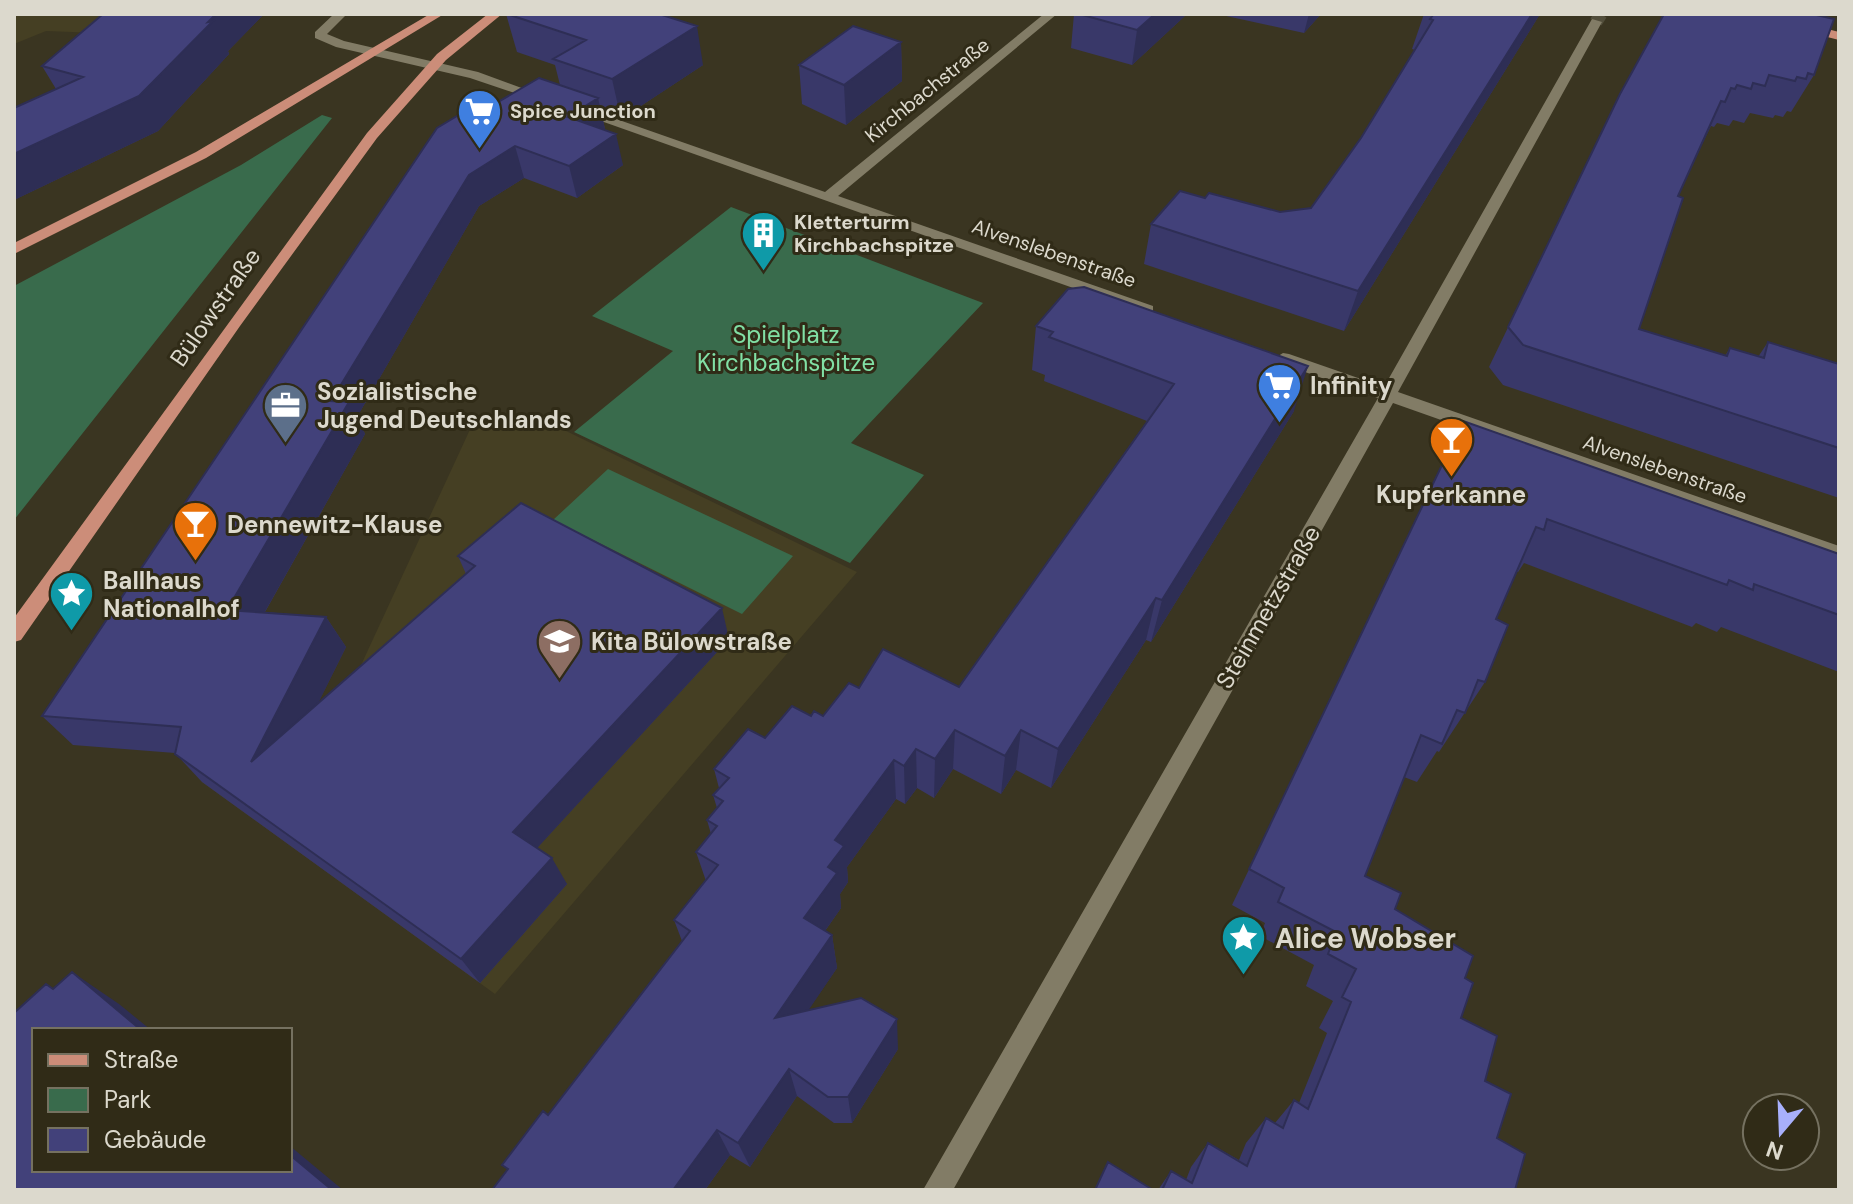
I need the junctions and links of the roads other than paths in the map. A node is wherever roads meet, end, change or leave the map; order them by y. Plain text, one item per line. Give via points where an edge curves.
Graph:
1 (341, 14) edge
2 (438, 14) edge
3 (496, 14) edge
4 (1051, 14) edge
5 (1596, 22) dead end
6 (1788, 24) edge
7 (1839, 36) edge
8 (374, 52) junction
9 (433, 65) junction
10 (828, 197) junction
11 (14, 249) edge
12 (1165, 316) edge
13 (1270, 353) edge
14 (1389, 395) junction
15 (1839, 554) edge
16 (14, 634) edge
17 (937, 1190) edge

1 - 8 street via 319,35
2 - 8 main road
3 - 9 main road, Bülowstraße
4 - 10 street, Kirchbachstraße
5 - 14 street, Steinmetzstraße
6 - 7 main road
8 - 9 street
8 - 11 main road via 201,155
9 - 10 street, Alvenslebenstraße
9 - 16 main road, Bülowstraße via 369,138 242,310
10 - 12 street, Alvenslebenstraße
13 - 14 street, Alvenslebenstraße
14 - 15 street, Alvenslebenstraße
14 - 17 street, Steinmetzstraße

